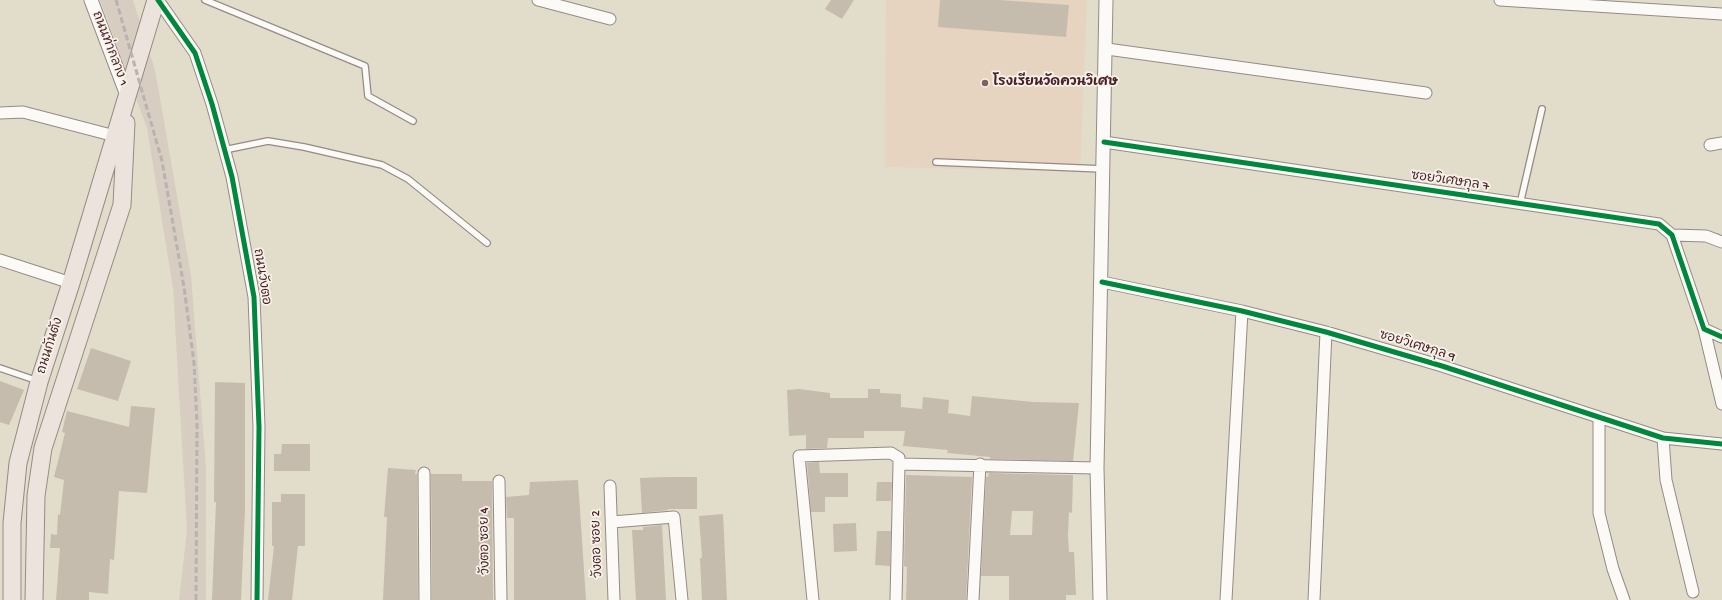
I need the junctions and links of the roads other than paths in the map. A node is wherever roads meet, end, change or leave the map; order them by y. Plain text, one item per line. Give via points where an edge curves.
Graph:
1 (91, 0) edge
2 (157, 0) edge
3 (205, 0) edge
4 (538, 0) edge
5 (1106, 0) edge
6 (1500, 0) edge
7 (1722, 14) edge
8 (610, 19) dead end
9 (1107, 50) junction
10 (1426, 93) dead end
11 (128, 98) junction
12 (1542, 108) dead end
13 (0, 113) edge
14 (413, 121) dead end
15 (115, 136) junction
16 (1104, 142) junction
17 (1722, 143) edge
18 (1710, 145) dead end
19 (224, 150) junction
20 (936, 162) dead end
21 (1103, 169) junction
22 (1520, 204) junction
23 (1672, 235) junction
24 (1722, 242) edge
25 (487, 243) dead end
26 (0, 260) edge
27 (1102, 282) junction
28 (71, 283) junction
29 (1242, 310) junction
30 (1704, 329) junction
31 (1326, 332) junction
32 (1722, 337) edge
33 (0, 368) edge
34 (39, 382) junction
35 (1722, 404) edge
36 (1598, 417) junction
37 (1663, 438) junction
38 (1722, 444) edge
39 (899, 464) junction
40 (980, 464) junction
41 (1097, 468) junction
42 (424, 473) dead end
43 (499, 480) dead end
44 (610, 486) dead end
45 (612, 522) junction
46 (1693, 592) dead end
47 (12, 600) edge
48 (34, 600) edge
49 (257, 600) edge
50 (425, 600) edge
51 (501, 600) edge
52 (614, 600) edge
53 (682, 600) edge
54 (813, 600) edge
55 (896, 600) edge
56 (973, 600) edge
57 (1100, 600) edge
58 (1226, 600) edge
59 (1314, 600) edge
60 (1624, 600) edge

1 - 11 street, ถนนท่ากลาง 1
2 - 11 main road, ถนนกันตัง
2 - 19 street, ถนนวังตอ via 195,53
3 - 14 lane via 366,66 368,96
4 - 8 street
5 - 9 street
6 - 7 street
9 - 10 street
9 - 16 street
11 - 15 main road, ถนนกันตัง
11 - 48 main road, ถนนกันตัง via 122,205 43,448 36,496
12 - 22 lane
13 - 15 street via 23,112
15 - 28 main road, ถนนกันตัง
16 - 21 street
16 - 22 street, ซอยวิเศษกุล 7
17 - 18 street
19 - 25 lane via 268,141 382,165 408,179
19 - 49 street, ถนนวังตอ via 232,177 254,296 259,427
20 - 21 lane
21 - 27 street
22 - 23 street, ซอยวิเศษกุล 7 via 1659,224
23 - 24 street via 1706,236
23 - 30 street
26 - 28 street
27 - 29 street, ซอยวิเศษกุล 9
27 - 41 street
28 - 34 main road, ถนนกันตัง
29 - 31 street, ซอยวิเศษกุล 9
29 - 58 street
30 - 32 street
30 - 35 street
31 - 36 street, ซอยวิเศษกุล 9 via 1442,366
31 - 59 street
33 - 34 lane
34 - 47 main road, ถนนกันตัง via 18,463 12,523
36 - 37 street, ซอยวิเศษกุล 9
36 - 60 street via 1599,514
37 - 38 street, ซอยวิเศษกุล 9
37 - 46 street via 1666,480
39 - 40 street
39 - 54 street via 899,458 892,453 799,456
39 - 55 street
40 - 41 street
40 - 56 street
41 - 57 street
42 - 50 street
43 - 51 street, วังตอ ซอย 4
44 - 45 street, วังตอ ซอย 2
45 - 52 street, วังตอ ซอย 2
45 - 53 street via 674,517

